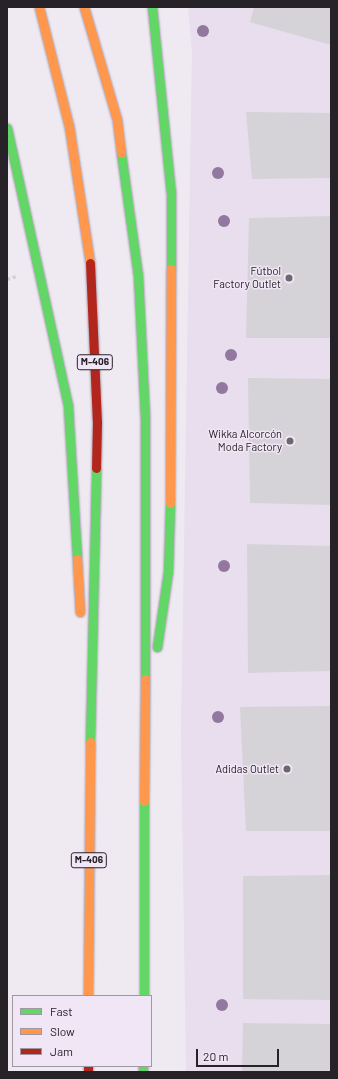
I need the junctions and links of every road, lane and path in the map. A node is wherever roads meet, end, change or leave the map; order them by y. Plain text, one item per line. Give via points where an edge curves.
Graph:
1 (39, 7) edge
2 (84, 7) edge
3 (152, 7) edge
4 (7, 128) edge
5 (146, 718) junction
6 (90, 723) junction
7 (88, 995) edge
8 (144, 995) edge

1 - 6 highway, M-406 via 69,126 92,275 97,422
2 - 5 highway via 117,120 138,274 145,418
3 - 5 highway via 171,193 172,416 168,572
4 - 6 highway, M-406 via 68,406
5 - 8 highway
6 - 7 highway, M-406

